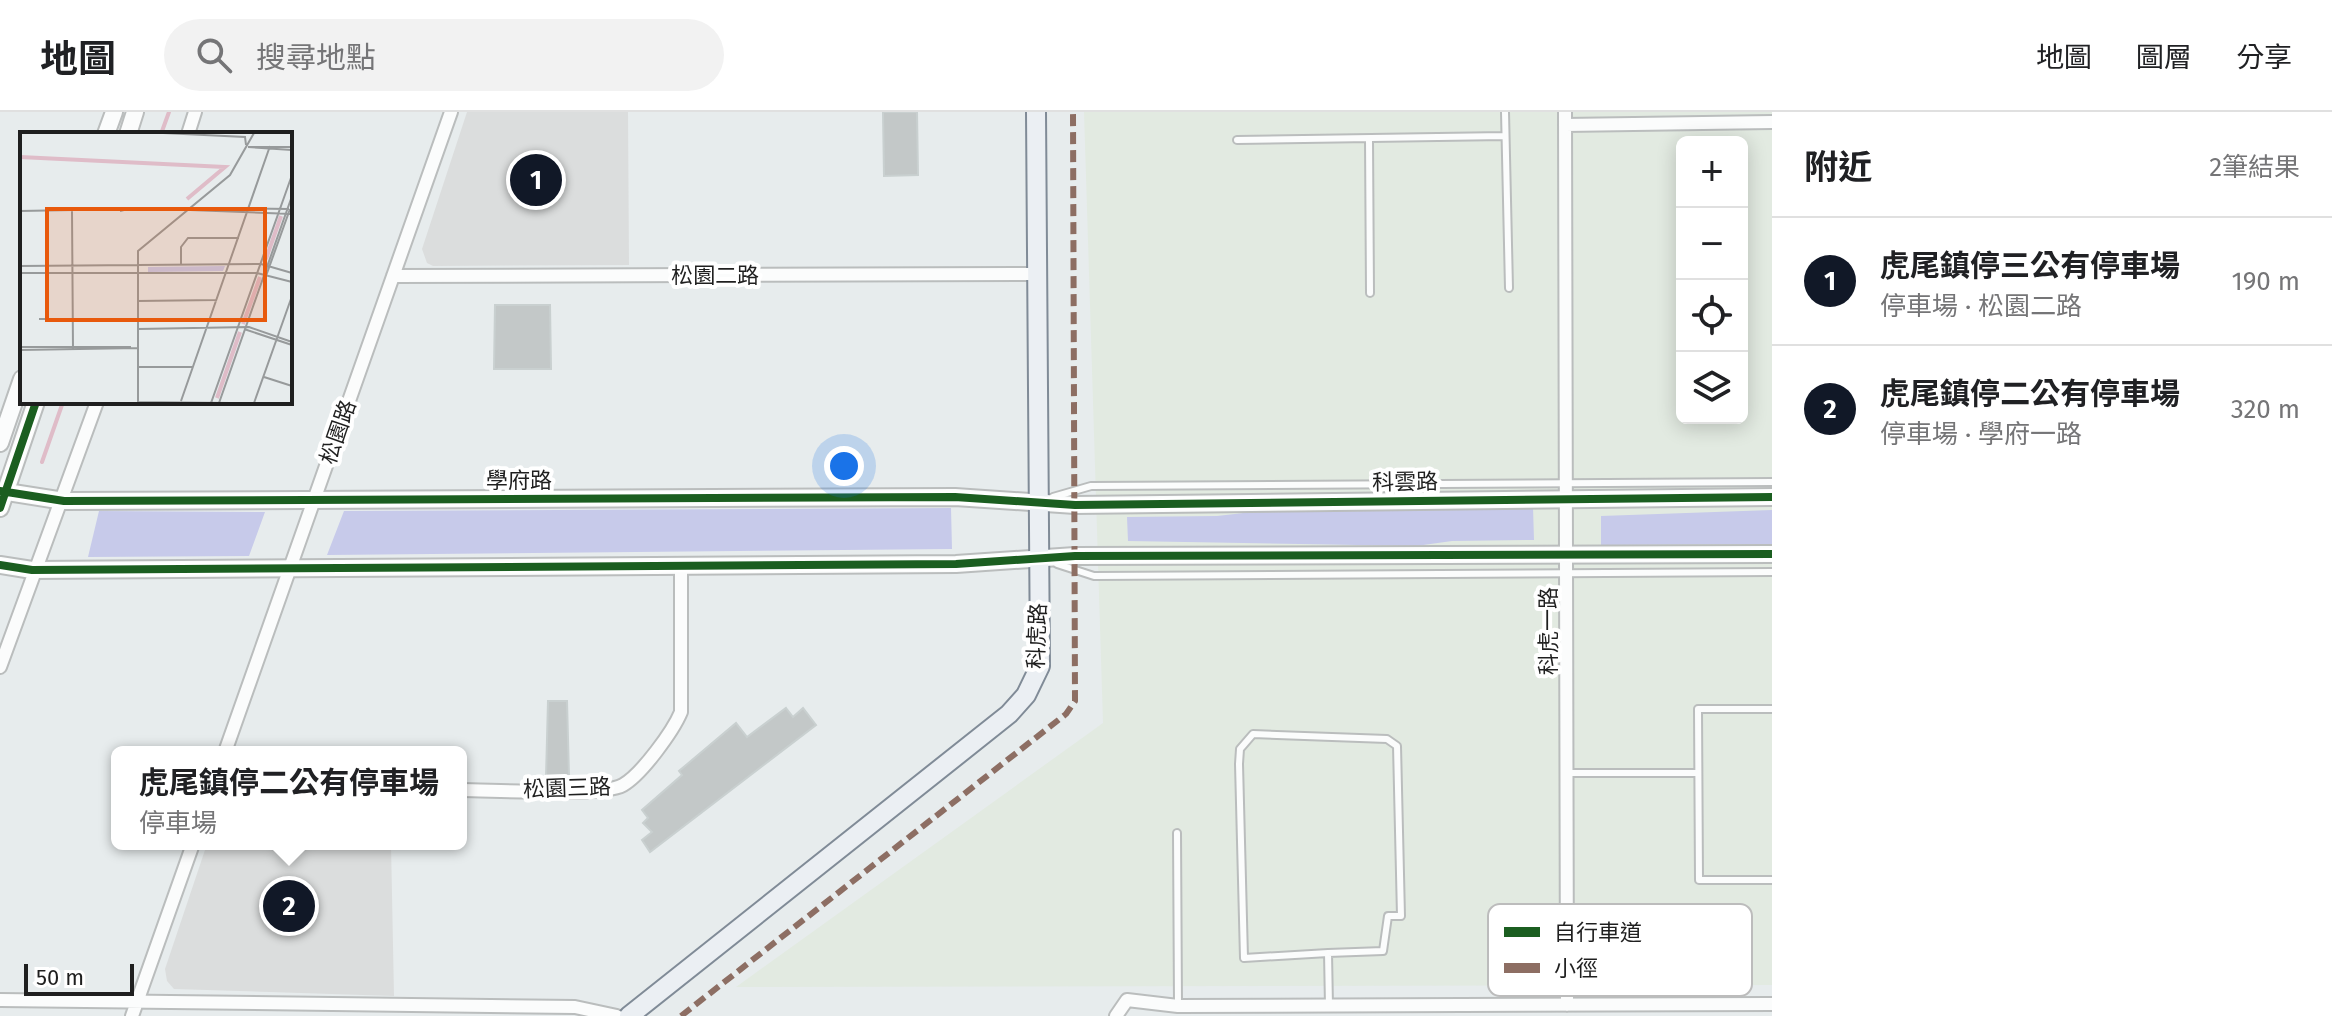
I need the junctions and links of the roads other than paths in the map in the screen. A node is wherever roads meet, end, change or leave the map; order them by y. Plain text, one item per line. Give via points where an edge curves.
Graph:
1 (114, 112) edge
2 (135, 112) edge
3 (195, 112) edge
4 (451, 112) edge
5 (1036, 112) edge
6 (1505, 112) edge
7 (1565, 118) edge
8 (1772, 122) edge
9 (107, 132) edge
10 (129, 132) edge
11 (189, 132) edge
12 (1505, 136) junction
13 (1369, 139) junction
14 (1237, 140) dead end
15 (1037, 274) junction
16 (393, 276) junction
17 (1509, 288) dead end
18 (1370, 293) dead end
19 (20, 385) edge
20 (35, 404) edge
21 (96, 404) edge
22 (0, 443) edge
23 (1772, 482) edge
24 (1566, 491) junction
25 (2, 497) edge
26 (1772, 497) edge
27 (314, 500) junction
28 (1038, 500) junction
29 (64, 501) junction
30 (1772, 554) edge
31 (1038, 559) junction
32 (1566, 563) junction
33 (681, 564) junction
34 (0, 565) edge
35 (289, 569) junction
36 (32, 570) junction
37 (1772, 572) edge
38 (0, 667) edge
39 (1772, 709) edge
40 (227, 746) edge
41 (1567, 773) junction
42 (1698, 773) junction
43 (467, 790) edge
44 (1177, 833) dead end
45 (191, 850) edge
46 (1772, 880) edge
47 (1567, 904) edge
48 (1328, 953) junction
49 (1567, 996) edge
50 (0, 1000) edge
51 (138, 1000) junction
52 (1772, 1004) edge
53 (1567, 1005) junction
54 (1178, 1006) junction
55 (1329, 1006) junction
56 (132, 1016) edge
57 (617, 1016) edge
58 (629, 1016) edge
59 (1116, 1016) edge
60 (1166, 1016) edge

1 - 9 street
2 - 10 street
3 - 11 street
4 - 16 street, 松園路
5 - 15 main road, 科虎路
6 - 12 lane
7 - 8 street
7 - 24 street, 科虎一路
12 - 13 lane
12 - 17 lane
13 - 14 lane
13 - 18 lane
15 - 16 street, 松園二路
15 - 28 main road, 科虎路
16 - 27 street, 松園路
19 - 22 street
20 - 25 street
21 - 29 street
23 - 24 lane
24 - 26 street, 科雲路
24 - 28 street, 科雲路 via 1075,505
24 - 32 street, 科虎一路
25 - 29 street, 學府路
27 - 28 street, 學府路
27 - 29 street, 學府路
27 - 35 street, 松園路
28 - 31 main road, 科虎路
29 - 36 street
30 - 32 street
31 - 32 street
31 - 33 street
31 - 58 main road, 科虎路 via 1040,666 1009,714
32 - 37 lane
32 - 41 street, 科虎一路
33 - 35 street
33 - 43 street, 松園三路 via 681,712 672,734 623,785
34 - 36 street
35 - 36 street
35 - 40 street, 松園路
36 - 38 street
39 - 42 lane via 1698,709
41 - 42 lane
41 - 47 street, 科虎一路
42 - 46 lane via 1699,880
44 - 54 lane
45 - 51 street
48 - 48 lane via 1383,951 1388,916 1401,916 1397,746 1387,739 1253,734 1240,749 1239,764 1244,958
48 - 55 lane
49 - 53 street, 科虎一路
50 - 51 street
51 - 56 street
51 - 57 street via 575,1007
52 - 53 street
53 - 55 street
54 - 55 street
54 - 59 street via 1127,1000
54 - 60 street

